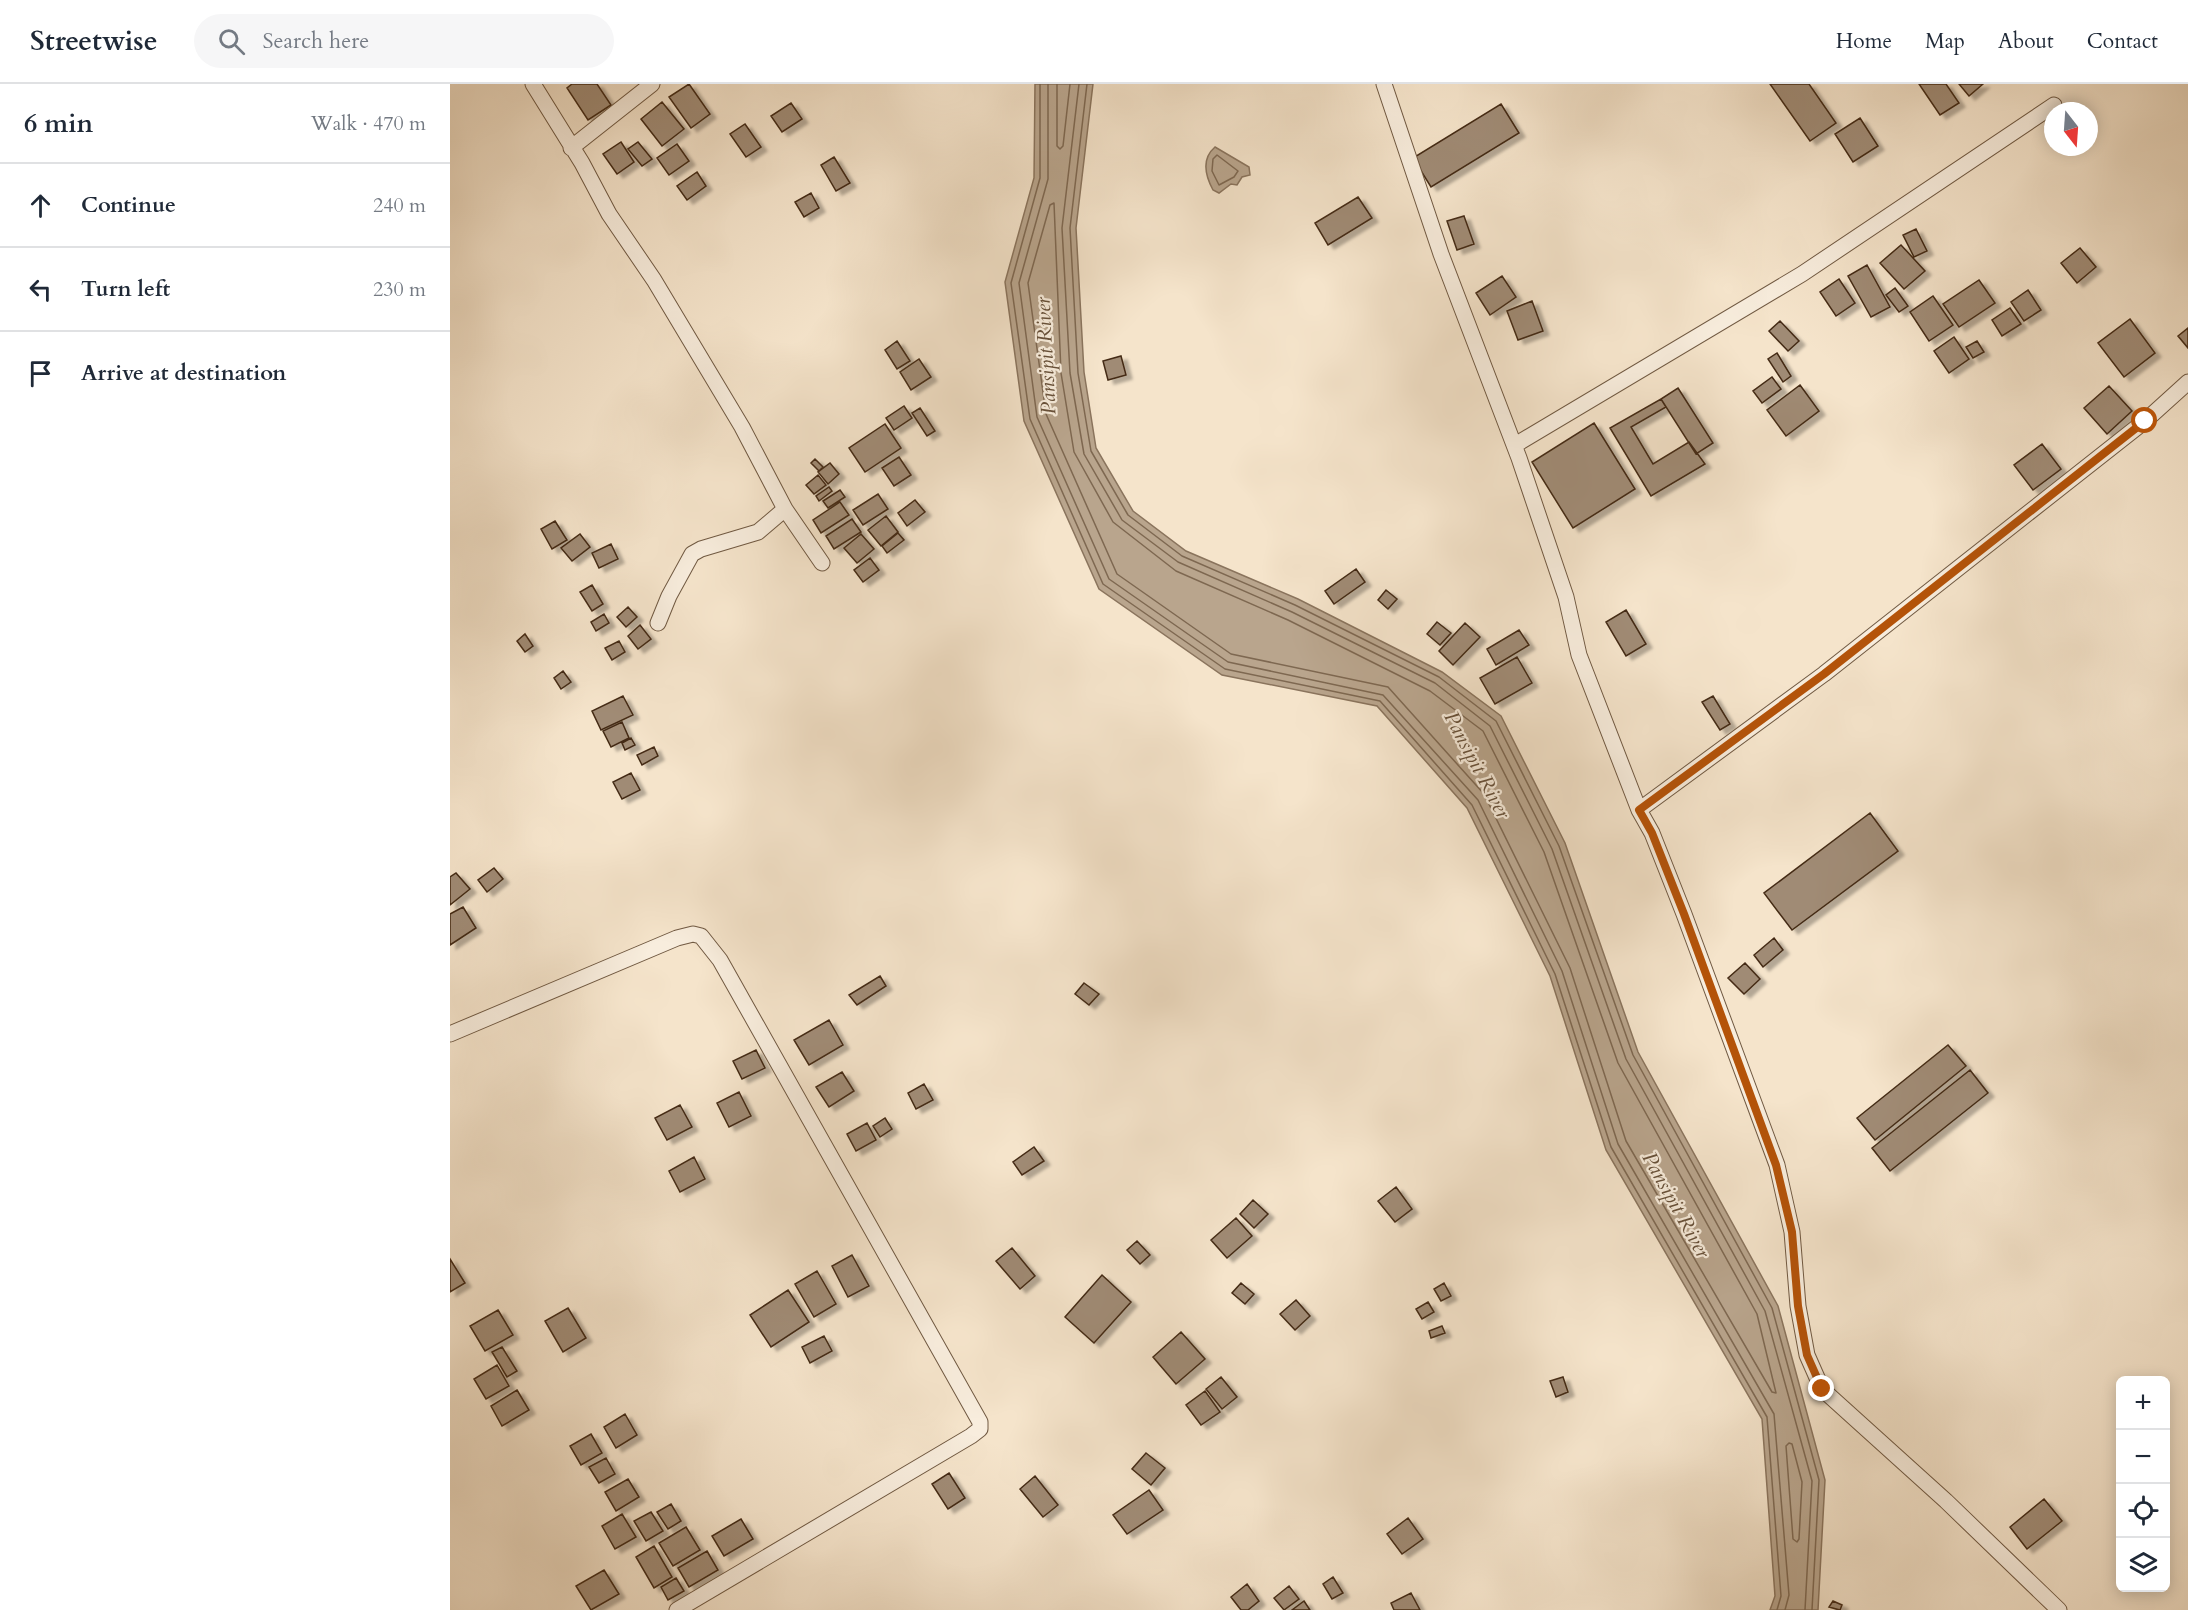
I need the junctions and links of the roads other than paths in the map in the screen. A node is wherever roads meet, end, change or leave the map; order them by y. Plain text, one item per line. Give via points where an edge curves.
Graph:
1 (533, 84) edge
2 (652, 84) edge
3 (1384, 84) edge
4 (2044, 112) edge
5 (571, 148) junction
6 (2188, 382) edge
7 (1515, 445) junction
8 (785, 509) junction
9 (822, 563) dead end
10 (658, 622) dead end
11 (1639, 810) junction
12 (450, 1034) edge
13 (677, 1610) edge
14 (2059, 1610) edge

1 - 5 street
2 - 5 street
3 - 7 street via 1441,254
4 - 7 street via 1802,274
5 - 8 street via 742,427
6 - 11 street via 2145,421 1824,674
7 - 11 street via 1566,597 1580,656
8 - 9 street
8 - 10 street via 758,532 692,554
11 - 14 street via 1684,914 1776,1165 1792,1232 1798,1306 1807,1355 1822,1389
12 - 13 street via 677,938 701,936 720,960 761,1030 980,1422 978,1431

